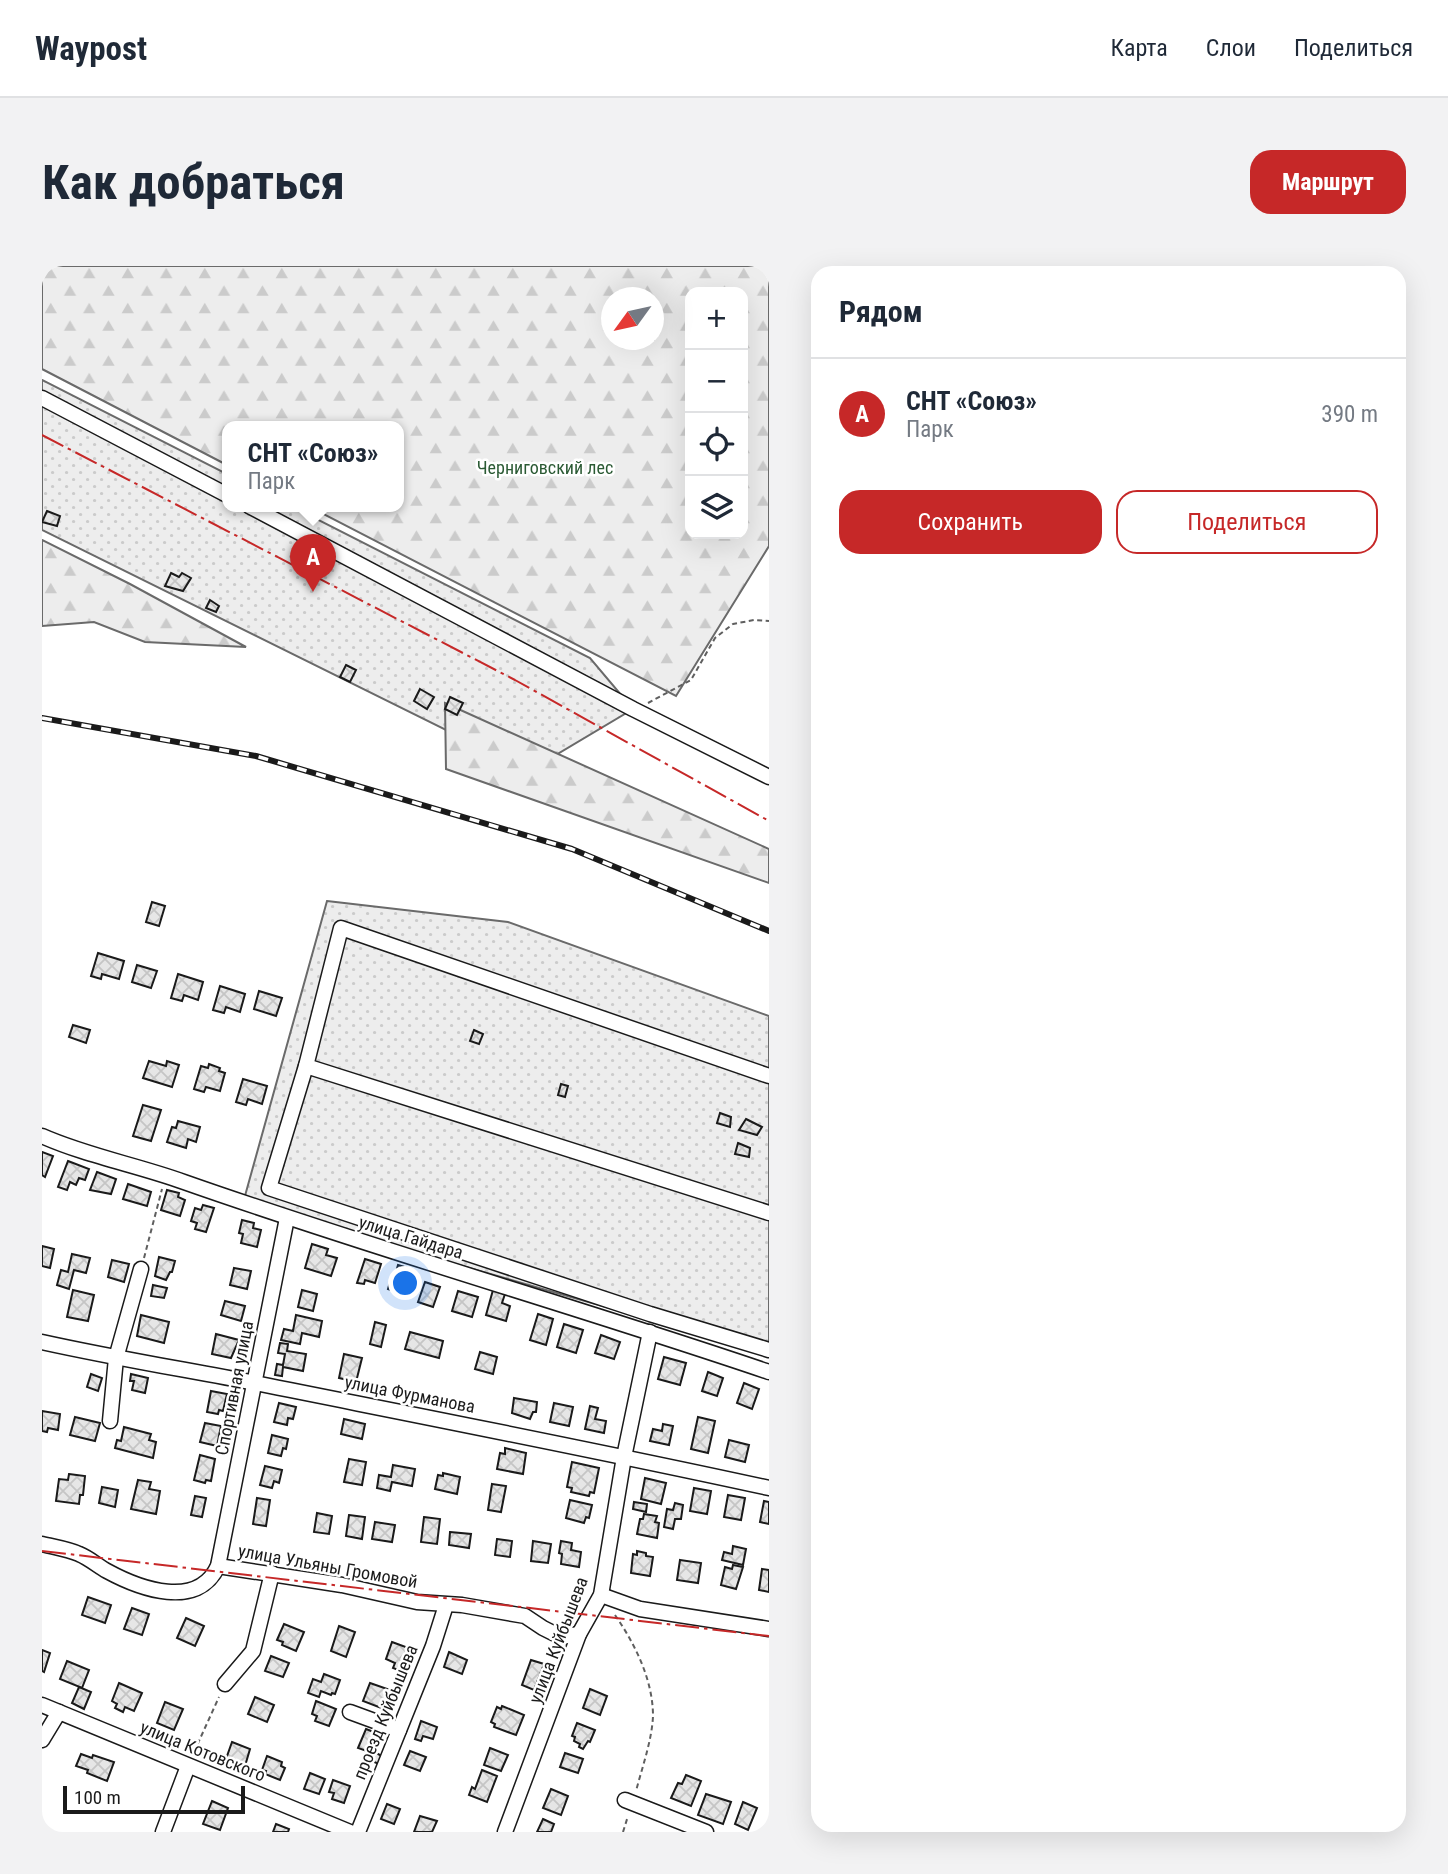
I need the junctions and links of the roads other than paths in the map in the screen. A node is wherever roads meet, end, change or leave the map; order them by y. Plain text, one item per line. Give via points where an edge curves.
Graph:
1 (42, 398) edge
2 (222, 492) edge
3 (260, 512) edge
4 (769, 777) edge
5 (306, 1066) junction
6 (769, 1076) edge
7 (42, 1136) edge
8 (769, 1213) edge
9 (287, 1218) junction
10 (141, 1269) road end
11 (650, 1332) junction
12 (42, 1342) edge
13 (769, 1350) edge
14 (116, 1358) junction
15 (769, 1372) edge
16 (256, 1383) junction
17 (110, 1421) dead end
18 (624, 1457) junction
19 (769, 1488) edge
20 (42, 1544) edge
21 (218, 1566) junction
22 (272, 1573) junction
23 (601, 1595) junction
24 (446, 1605) junction
25 (769, 1629) edge
26 (579, 1634) junction
27 (225, 1685) road end
28 (42, 1704) edge
29 (59, 1712) junction
30 (350, 1712) dead end
31 (398, 1730) junction
32 (42, 1740) edge
33 (188, 1766) junction
34 (629, 1802) road end
35 (163, 1832) edge
36 (350, 1832) edge
37 (358, 1832) edge
38 (505, 1832) edge
39 (706, 1832) edge

1 - 2 street
3 - 4 street
5 - 6 street via 341,928
5 - 8 street
5 - 13 street via 269,1188
7 - 9 street, улица Гайдара via 244,1199
9 - 11 street, улица Гайдара
9 - 16 street, Спортивная улица
10 - 14 street
11 - 15 street, улица Гайдара
11 - 18 street, улица Куйбышева
12 - 14 street, улица Фурманова
14 - 16 street, улица Фурманова
14 - 17 street
16 - 18 street, улица Фурманова
16 - 21 street, Спортивная улица
18 - 19 street, улица Фурманова
18 - 23 street, улица Куйбышева
20 - 21 street, улица Ульяны Громовой via 79,1553 128,1580 168,1592 197,1588 213,1577
21 - 22 street, улица Ульяны Громовой
22 - 24 street, улица Ульяны Громовой
22 - 27 street via 253,1651
23 - 25 street via 640,1609
23 - 26 street, улица Куйбышева
24 - 26 street, улица Ульяны Громовой via 525,1616 561,1637
24 - 31 street, проезд Куйбышева
26 - 38 street, улица Куйбышева
28 - 29 street, улица Котовского
29 - 32 street
29 - 33 street, улица Котовского
30 - 31 street
31 - 37 street, проезд Куйбышева
33 - 35 street
33 - 36 street, улица Котовского
34 - 39 street

